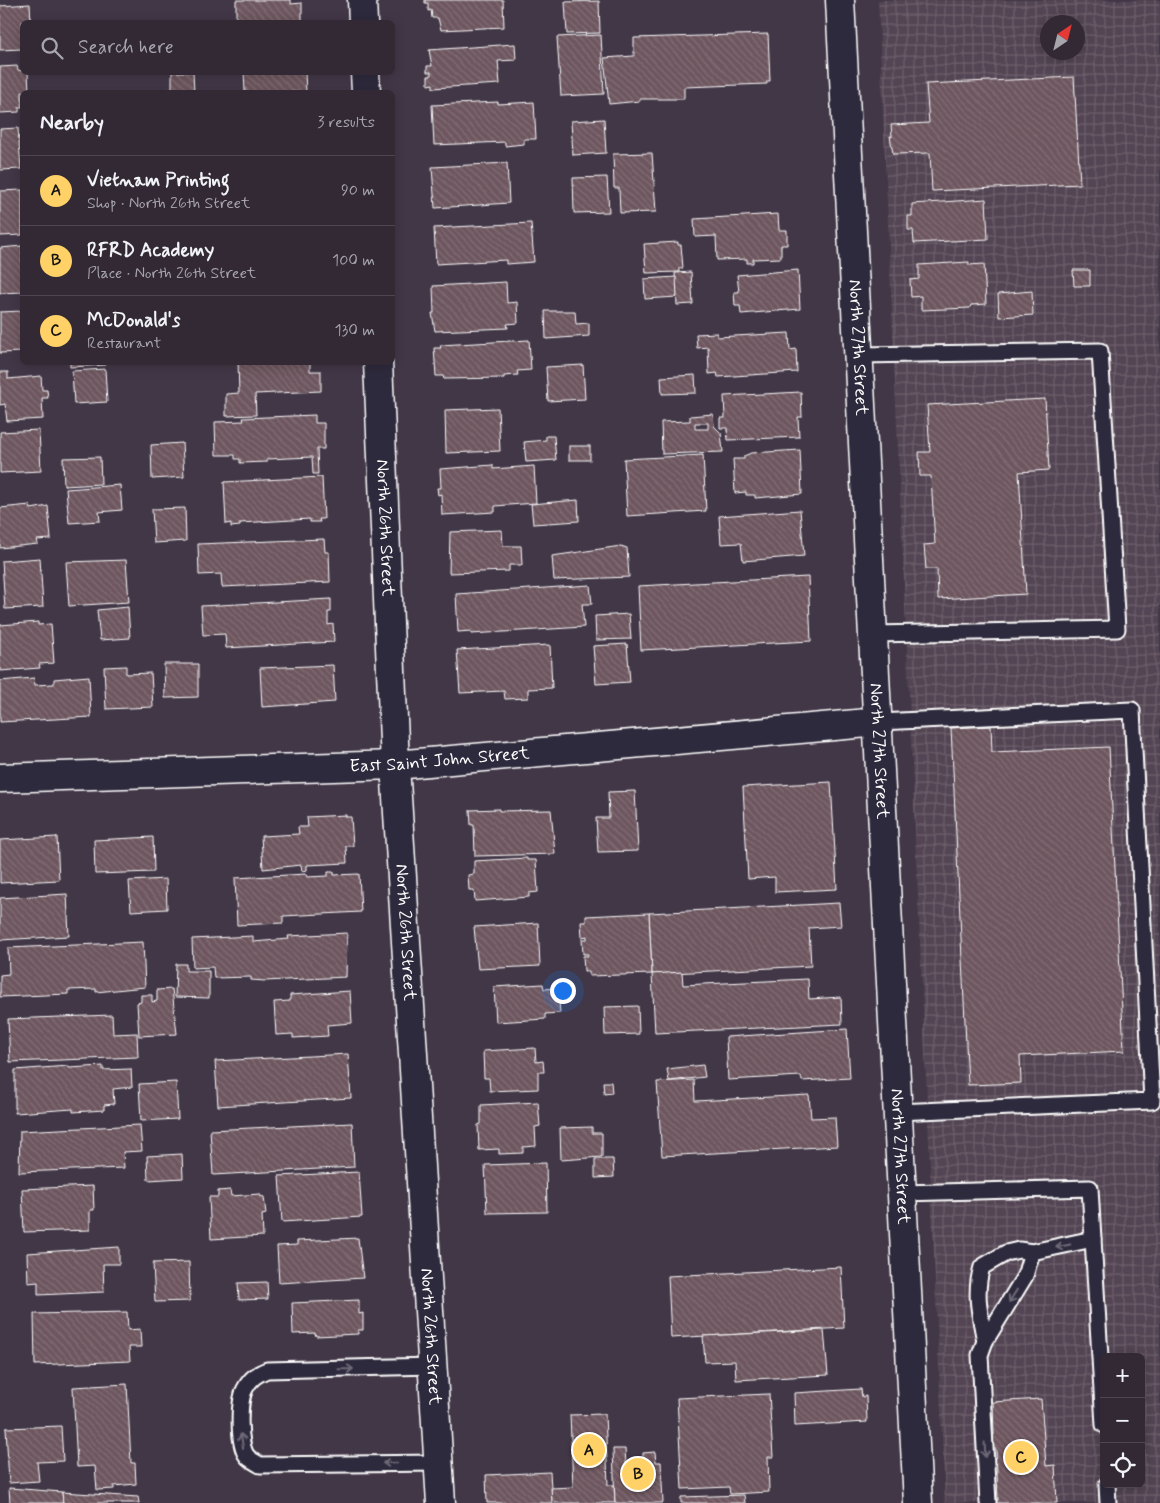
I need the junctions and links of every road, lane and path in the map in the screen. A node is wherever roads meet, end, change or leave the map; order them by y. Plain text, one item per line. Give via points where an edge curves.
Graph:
1 (362, 0) edge
2 (840, 0) edge
3 (363, 20) edge
4 (365, 75) edge
5 (366, 90) edge
6 (860, 354) junction
7 (378, 365) edge
8 (874, 634) junction
9 (879, 722) junction
10 (395, 766) junction
11 (0, 778) edge
12 (897, 1112) junction
13 (902, 1193) junction
14 (1093, 1239) junction
15 (1032, 1252) junction
16 (985, 1341) junction
17 (433, 1366) junction
18 (1102, 1398) edge
19 (439, 1463) junction
20 (1107, 1488) edge
21 (441, 1503) edge
22 (918, 1503) edge
23 (988, 1503) edge
24 (1108, 1503) edge

1 - 3 street
2 - 6 street, North 27th Street
4 - 5 street
6 - 8 street, North 27th Street
6 - 8 lane via 1100,351 1118,629
7 - 10 street, North 26th Street
8 - 9 street, North 27th Street
9 - 10 street, East Saint John Street
9 - 12 street, North 27th Street
9 - 12 lane via 1132,710 1152,1101
10 - 11 street, East Saint John Street
10 - 17 street, North 26th Street
12 - 13 street, North 27th Street
13 - 14 lane via 1090,1188
13 - 22 street, North 27th Street
14 -> 15 lane
14 - 18 lane
15 -> 16 lane via 1025,1276
15 - 16 lane via 1006,1253 982,1267 977,1282 977,1299
16 -> 23 lane via 980,1355
17 - 19 street, North 26th Street
19 -> 17 lane via 260,1465 247,1457 240,1444 244,1388 254,1376 267,1370
19 - 21 street, North 26th Street
20 - 24 lane

